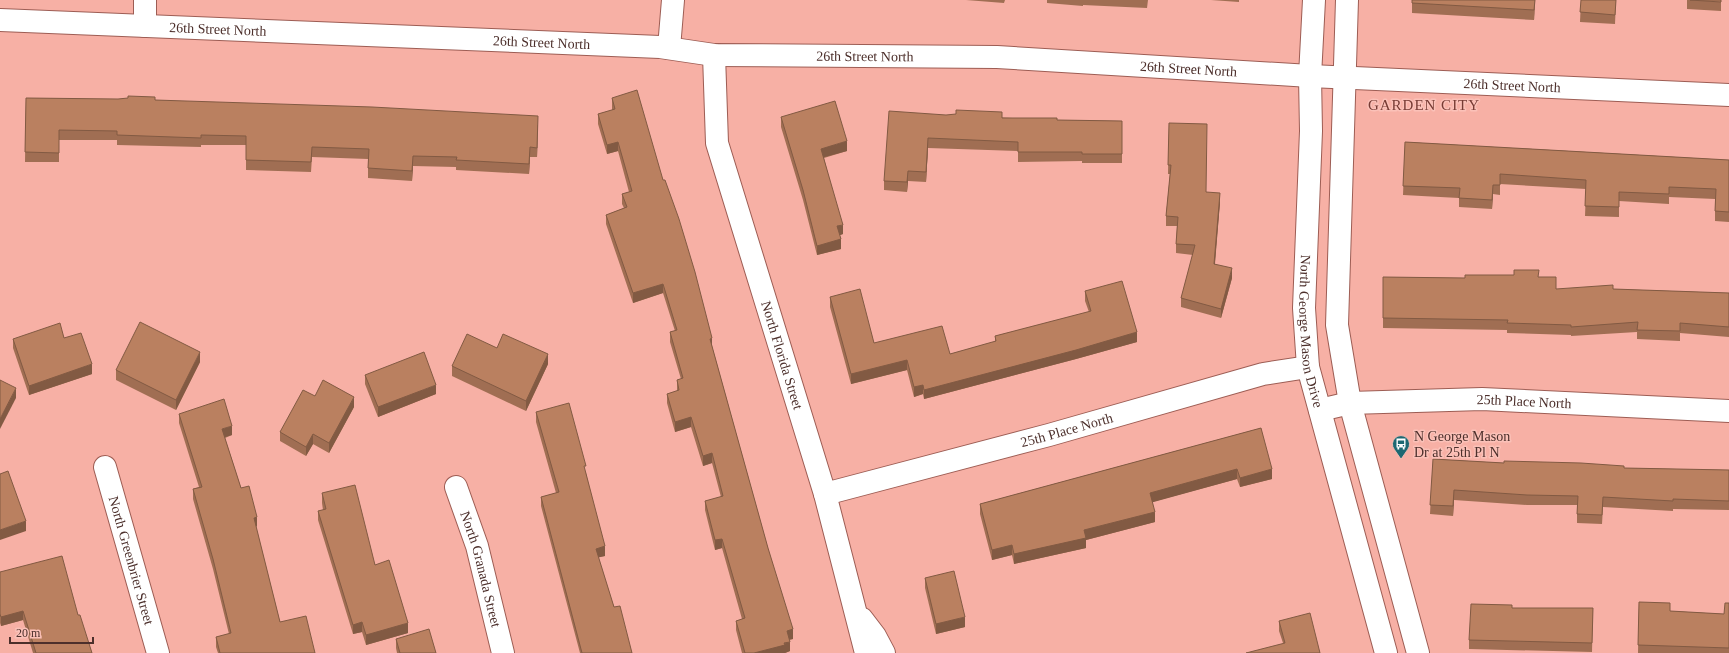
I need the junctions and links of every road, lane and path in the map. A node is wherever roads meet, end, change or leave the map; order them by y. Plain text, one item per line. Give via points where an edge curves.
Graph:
1 (145, 0) edge
2 (673, 0) edge
3 (1314, 0) edge
4 (1347, 0) edge
5 (0, 20) edge
6 (145, 26) junction
7 (669, 48) junction
8 (714, 55) junction
9 (1310, 76) junction
10 (1345, 77) junction
11 (1729, 95) edge
12 (1308, 367) junction
13 (1350, 402) junction
14 (1320, 410) junction
15 (1729, 411) edge
16 (105, 467) dead end
17 (456, 486) dead end
18 (824, 494) junction
19 (855, 610) junction
20 (158, 653) edge
21 (503, 653) edge
22 (866, 653) edge
23 (884, 653) edge
24 (1386, 653) edge
25 (1418, 653) edge

1 - 6 street
2 - 7 street
3 - 9 street, North George Mason Drive
4 - 10 street, North George Mason Drive
5 - 6 street, 26th Street North
6 - 7 street, 26th Street North
7 - 8 street, 26th Street North
8 - 9 street, 26th Street North via 997,57
8 - 18 street, North Florida Street via 717,143
9 - 10 street, 26th Street North
9 - 12 street, North George Mason Drive via 1311,131 1304,308
10 - 11 street, 26th Street North
10 - 13 street, North George Mason Drive via 1337,324
12 - 14 street, North George Mason Drive
12 - 18 street, 25th Place North via 1263,374 1049,435
13 - 14 street, 25th Place North
13 - 15 street, 25th Place North via 1482,399
13 - 25 street, North George Mason Drive
14 - 24 street, North George Mason Drive
16 - 20 street, North Greenbrier Street
17 - 21 street, North Granada Street via 477,546
18 - 19 street, North Florida Street
19 - 22 street, North Florida Street
19 - 23 street via 875,636

